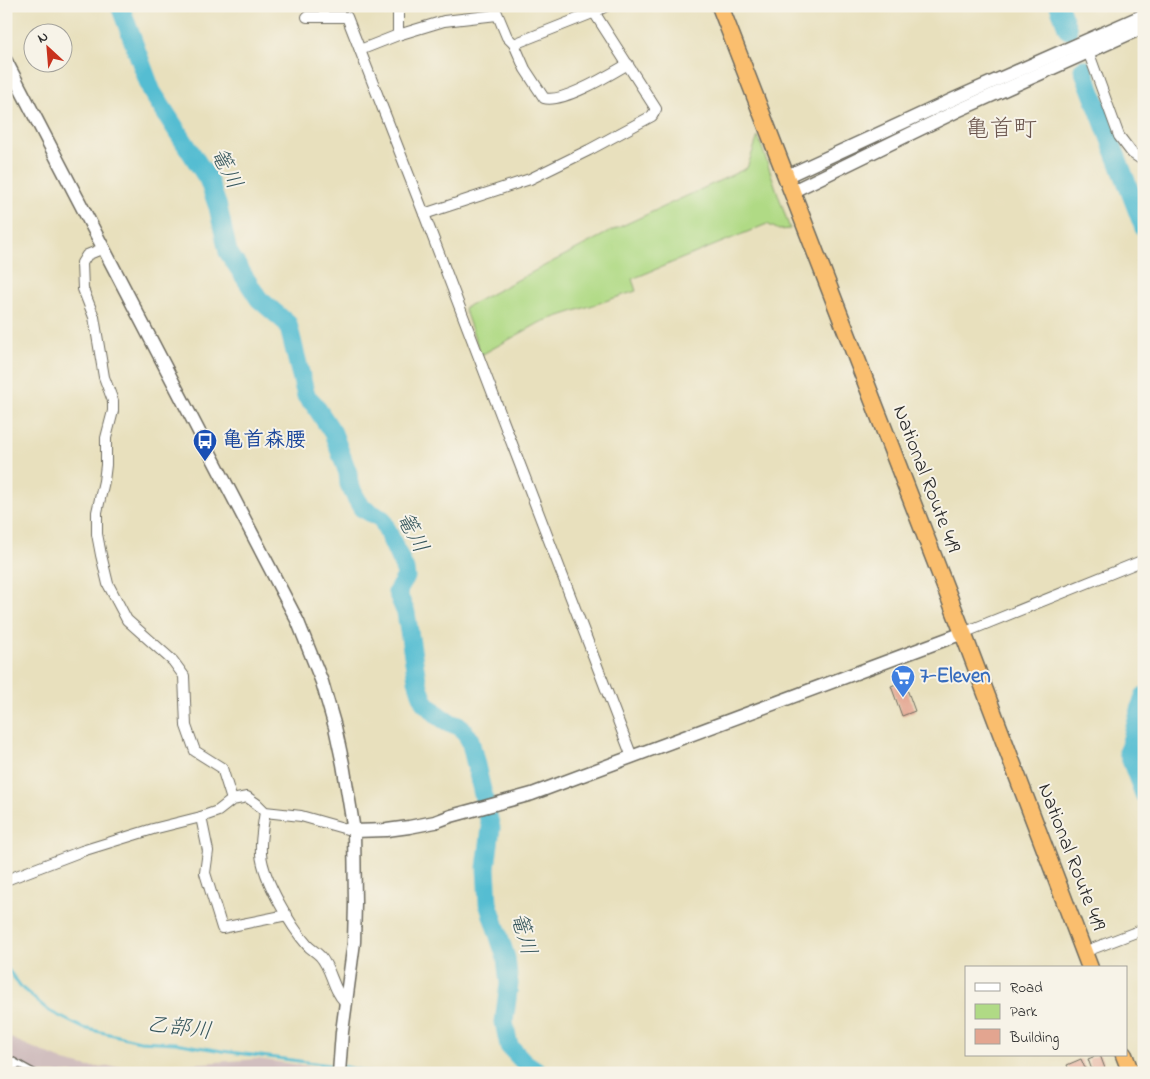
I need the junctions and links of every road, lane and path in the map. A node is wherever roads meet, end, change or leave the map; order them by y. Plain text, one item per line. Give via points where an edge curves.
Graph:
1 (398, 6) edge
2 (606, 6) edge
3 (720, 6) edge
4 (592, 9) edge
5 (496, 10) edge
6 (1144, 15) edge
7 (307, 17) dead end
8 (1144, 27) edge
9 (398, 35) junction
10 (514, 44) junction
11 (360, 50) junction
12 (1088, 51) junction
13 (6, 61) edge
14 (628, 64) junction
15 (1144, 161) edge
16 (788, 184) junction
17 (424, 214) junction
18 (104, 248) junction
19 (1144, 560) edge
20 (963, 633) junction
21 (632, 757) junction
22 (232, 800) junction
23 (265, 812) junction
24 (201, 817) junction
25 (354, 830) junction
26 (6, 880) edge
27 (287, 915) junction
28 (1144, 928) edge
29 (1084, 952) junction
30 (1089, 966) edge
31 (345, 1002) junction
32 (1124, 1056) edge
33 (6, 1057) edge
34 (20, 1065) junction
35 (6, 1069) edge
36 (339, 1072) edge
37 (25, 1073) edge
38 (35, 1073) edge
39 (1131, 1073) edge

1 - 9 street
2 - 4 street
3 - 16 highway, National Route 419
4 - 10 street
4 - 14 street
5 - 9 street
5 - 10 street via 507,37
6 - 16 street via 954,99
7 - 11 street via 347,17
8 - 12 street
9 - 11 street
10 - 14 street via 536,87 548,99 590,86
11 - 17 street
12 - 15 street via 1120,136 1132,153
12 - 16 street via 957,112
13 - 18 street
14 - 17 street via 656,109 652,116 530,179
16 - 20 highway, National Route 419
17 - 21 street
18 - 22 street via 87,255 82,263 83,289 94,317 104,377 113,401 106,438 104,481 97,512 101,555 108,584 128,620 184,676 186,726 194,751 222,768
18 - 25 street via 298,622 322,682 335,727
19 - 20 street
20 - 21 street
20 - 29 highway, National Route 419
21 - 25 street via 516,798 435,822 387,830
22 - 23 street via 247,797
22 - 24 street
23 - 25 street via 301,816
23 - 27 street via 261,855 270,884
24 - 26 street via 82,851
24 - 27 street via 208,851 205,873 222,928
25 - 31 street via 354,942
27 - 31 street via 300,936 319,955 338,995
28 - 29 street
29 - 30 highway, National Route 419
31 - 36 street
32 - 39 highway
33 - 34 lane
34 - 35 lane
34 - 37 lane
34 - 38 lane

